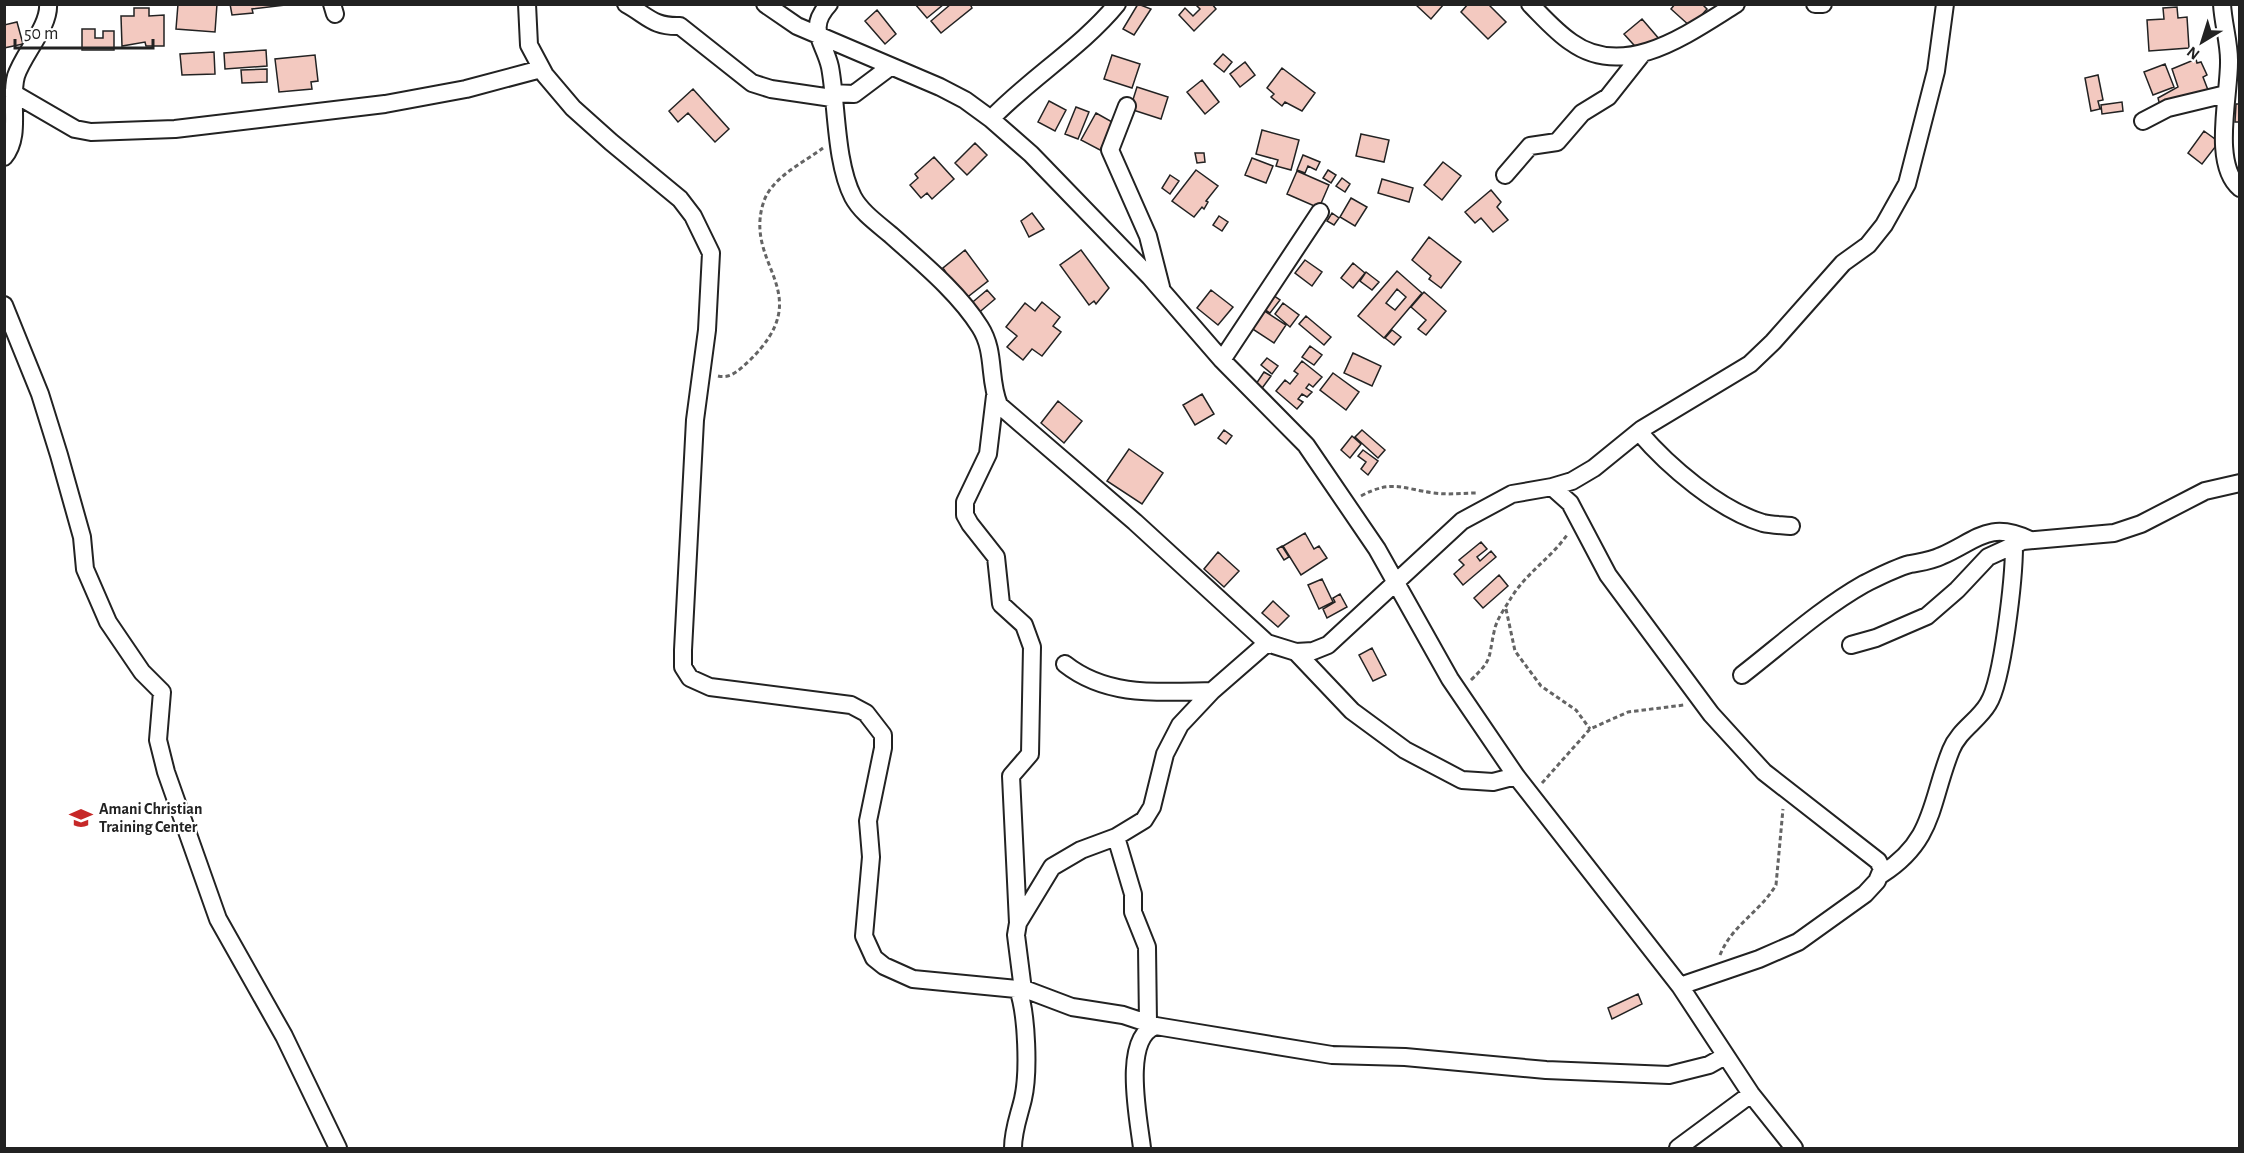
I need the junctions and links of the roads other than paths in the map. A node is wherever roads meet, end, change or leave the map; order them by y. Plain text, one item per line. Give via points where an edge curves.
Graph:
1 (48, 4) edge
2 (527, 4) edge
3 (626, 4) edge
4 (765, 4) edge
5 (829, 4) edge
6 (1117, 4) edge
7 (1530, 4) edge
8 (1736, 4) edge
9 (1815, 4) edge
10 (1823, 4) edge
11 (1945, 4) edge
12 (2222, 4) edge
13 (816, 34) junction
14 (1642, 54) junction
15 (890, 67) junction
16 (541, 69) junction
17 (13, 93) junction
18 (2226, 94) junction
19 (832, 95) junction
20 (1127, 106) dead end
21 (991, 119) junction
22 (2144, 121) dead end
23 (4, 157) edge
24 (1505, 174) dead end
25 (2240, 188) edge
26 (1320, 212) dead end
27 (1162, 291) junction
28 (4, 305) edge
29 (1222, 360) junction
30 (995, 396) junction
31 (1639, 432) junction
32 (2240, 483) edge
33 (1552, 487) junction
34 (1791, 526) dead end
35 (2022, 543) junction
36 (1394, 583) junction
37 (1267, 643) junction
38 (1851, 645) dead end
39 (1296, 652) junction
40 (1065, 664) dead end
41 (1742, 675) dead end
42 (1212, 691) junction
43 (1516, 776) junction
44 (1116, 837) junction
45 (1882, 874) junction
46 (1018, 923) junction
47 (1680, 986) junction
48 (1020, 989) junction
49 (1152, 1024) junction
50 (1725, 1056) junction
51 (1751, 1094) junction
52 (338, 1149) edge
53 (1012, 1149) edge
54 (1142, 1149) edge
55 (1678, 1149) edge
56 (1794, 1149) edge

1 - 17 street via 47,17 23,58
2 - 16 street via 529,45
3 - 19 street via 655,24 680,26 752,83 771,89
4 - 13 street
5 - 13 street
6 - 21 street
7 - 14 street via 1571,43 1591,53 1617,57
8 - 14 street via 1708,24
9 - 10 street
11 - 31 street via 1936,71 1907,184 1884,225 1868,245 1843,262 1750,364
12 - 18 street via 2229,59
13 - 15 street
13 - 19 street via 830,69
14 - 24 street via 1608,97 1582,113 1557,142 1530,146
15 - 19 street via 854,94
15 - 21 street via 965,100
16 - 17 street via 466,90 385,104 175,129 75,129
16 - 48 street via 573,108 680,199 711,253 690,499 683,667 690,678 710,687 851,705 866,713 883,735 868,821 871,857 864,936 868,948 884,966 913,979
17 - 23 street via 12,145
18 - 22 street via 2168,108
18 - 25 street via 2225,156 2228,173
19 - 30 street via 854,199 979,324 990,345
20 - 27 street via 1110,150 1148,236
21 - 27 street via 1031,154
26 - 29 street
27 - 29 street
28 - 52 street via 40,394 82,537 83,561 90,582 108,622 142,672 162,692 158,740 218,918 284,1036
29 - 36 street via 1306,445 1377,549
30 - 37 street via 999,405
30 - 46 street via 987,453 964,502 970,524 996,557 1001,604 1024,625 1032,647 1030,754 1011,776
31 - 33 street via 1594,468
31 - 34 street via 1667,460 1725,505 1764,523
32 - 35 street via 2205,492 2114,533
33 - 36 street via 1522,491 1493,502 1462,521
33 - 45 street via 1570,503 1608,575 1697,698 1753,761 1878,861
35 - 38 street via 1980,563 1927,616
35 - 41 street via 2018,534 1987,532 1938,558 1911,564 1863,585 1787,637
35 - 45 street via 1994,694 1952,748 1924,831 1912,851
36 - 39 street via 1328,645
36 - 43 street via 1458,691
37 - 39 street
37 - 42 street
39 - 43 street via 1352,711 1405,750 1462,780 1492,782
40 - 42 street via 1079,675 1127,691
42 - 44 street via 1173,736 1148,816
43 - 47 street
44 - 46 street via 1081,850 1052,867
44 - 49 street via 1133,894 1134,917 1147,947
45 - 47 street via 1865,894 1798,942
46 - 48 street
47 - 50 street
48 - 49 street via 1072,1007
48 - 53 street via 1025,1020 1025,1073
49 - 50 street via 1332,1055 1405,1057 1546,1070 1669,1075 1709,1065
49 - 54 street via 1135,1061
50 - 51 street
51 - 55 street
51 - 56 street

